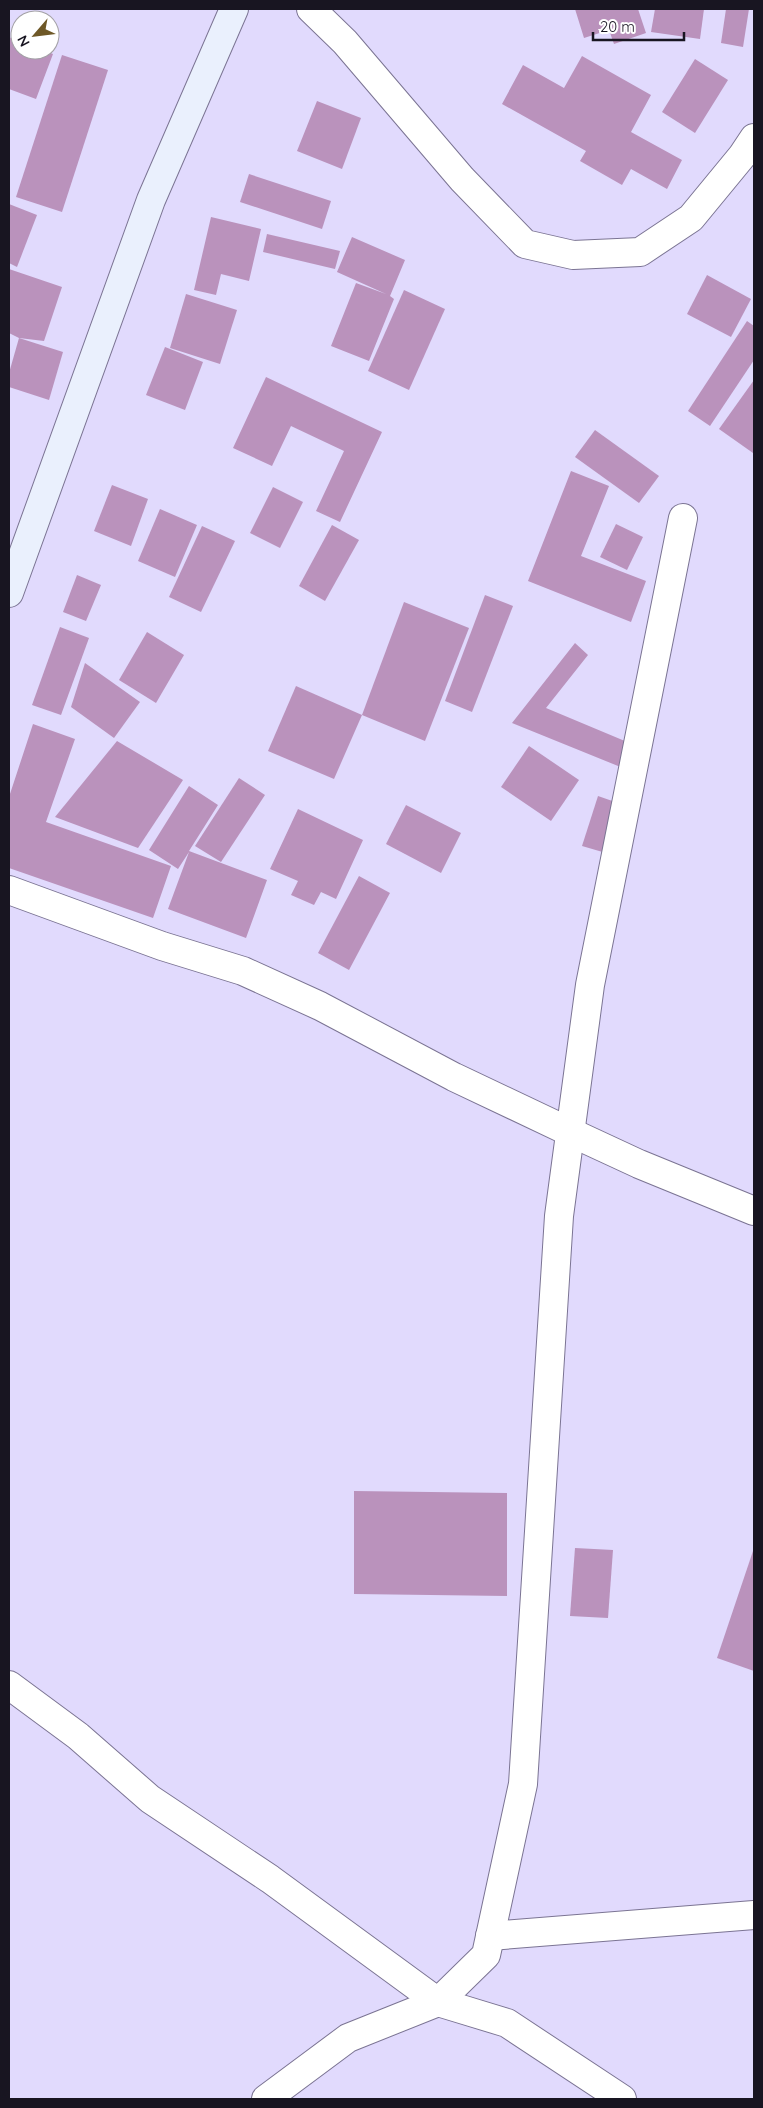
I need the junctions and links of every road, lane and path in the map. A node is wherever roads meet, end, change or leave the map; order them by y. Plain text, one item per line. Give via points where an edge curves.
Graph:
1 (234, 9) edge
2 (311, 9) edge
3 (754, 138) edge
4 (683, 518) dead end
5 (9, 593) edge
6 (9, 890) edge
7 (570, 1132) junction
8 (754, 1211) edge
9 (9, 1685) edge
10 (754, 1915) edge
11 (490, 1936) junction
12 (438, 2002) junction
13 (266, 2099) edge
14 (622, 2099) edge

1 - 5 main road via 151,200
2 - 3 street via 345,42 462,179 525,244 573,255 640,252 690,218
4 - 7 street via 590,984
6 - 7 street via 162,946 243,971 320,1006 454,1077
7 - 8 street
7 - 11 street via 558,1216 523,1784
9 - 12 street via 78,1736 150,1799 270,1880
10 - 11 street
11 - 12 street via 486,1955
12 - 13 street via 348,2038
12 - 14 street via 507,2023

